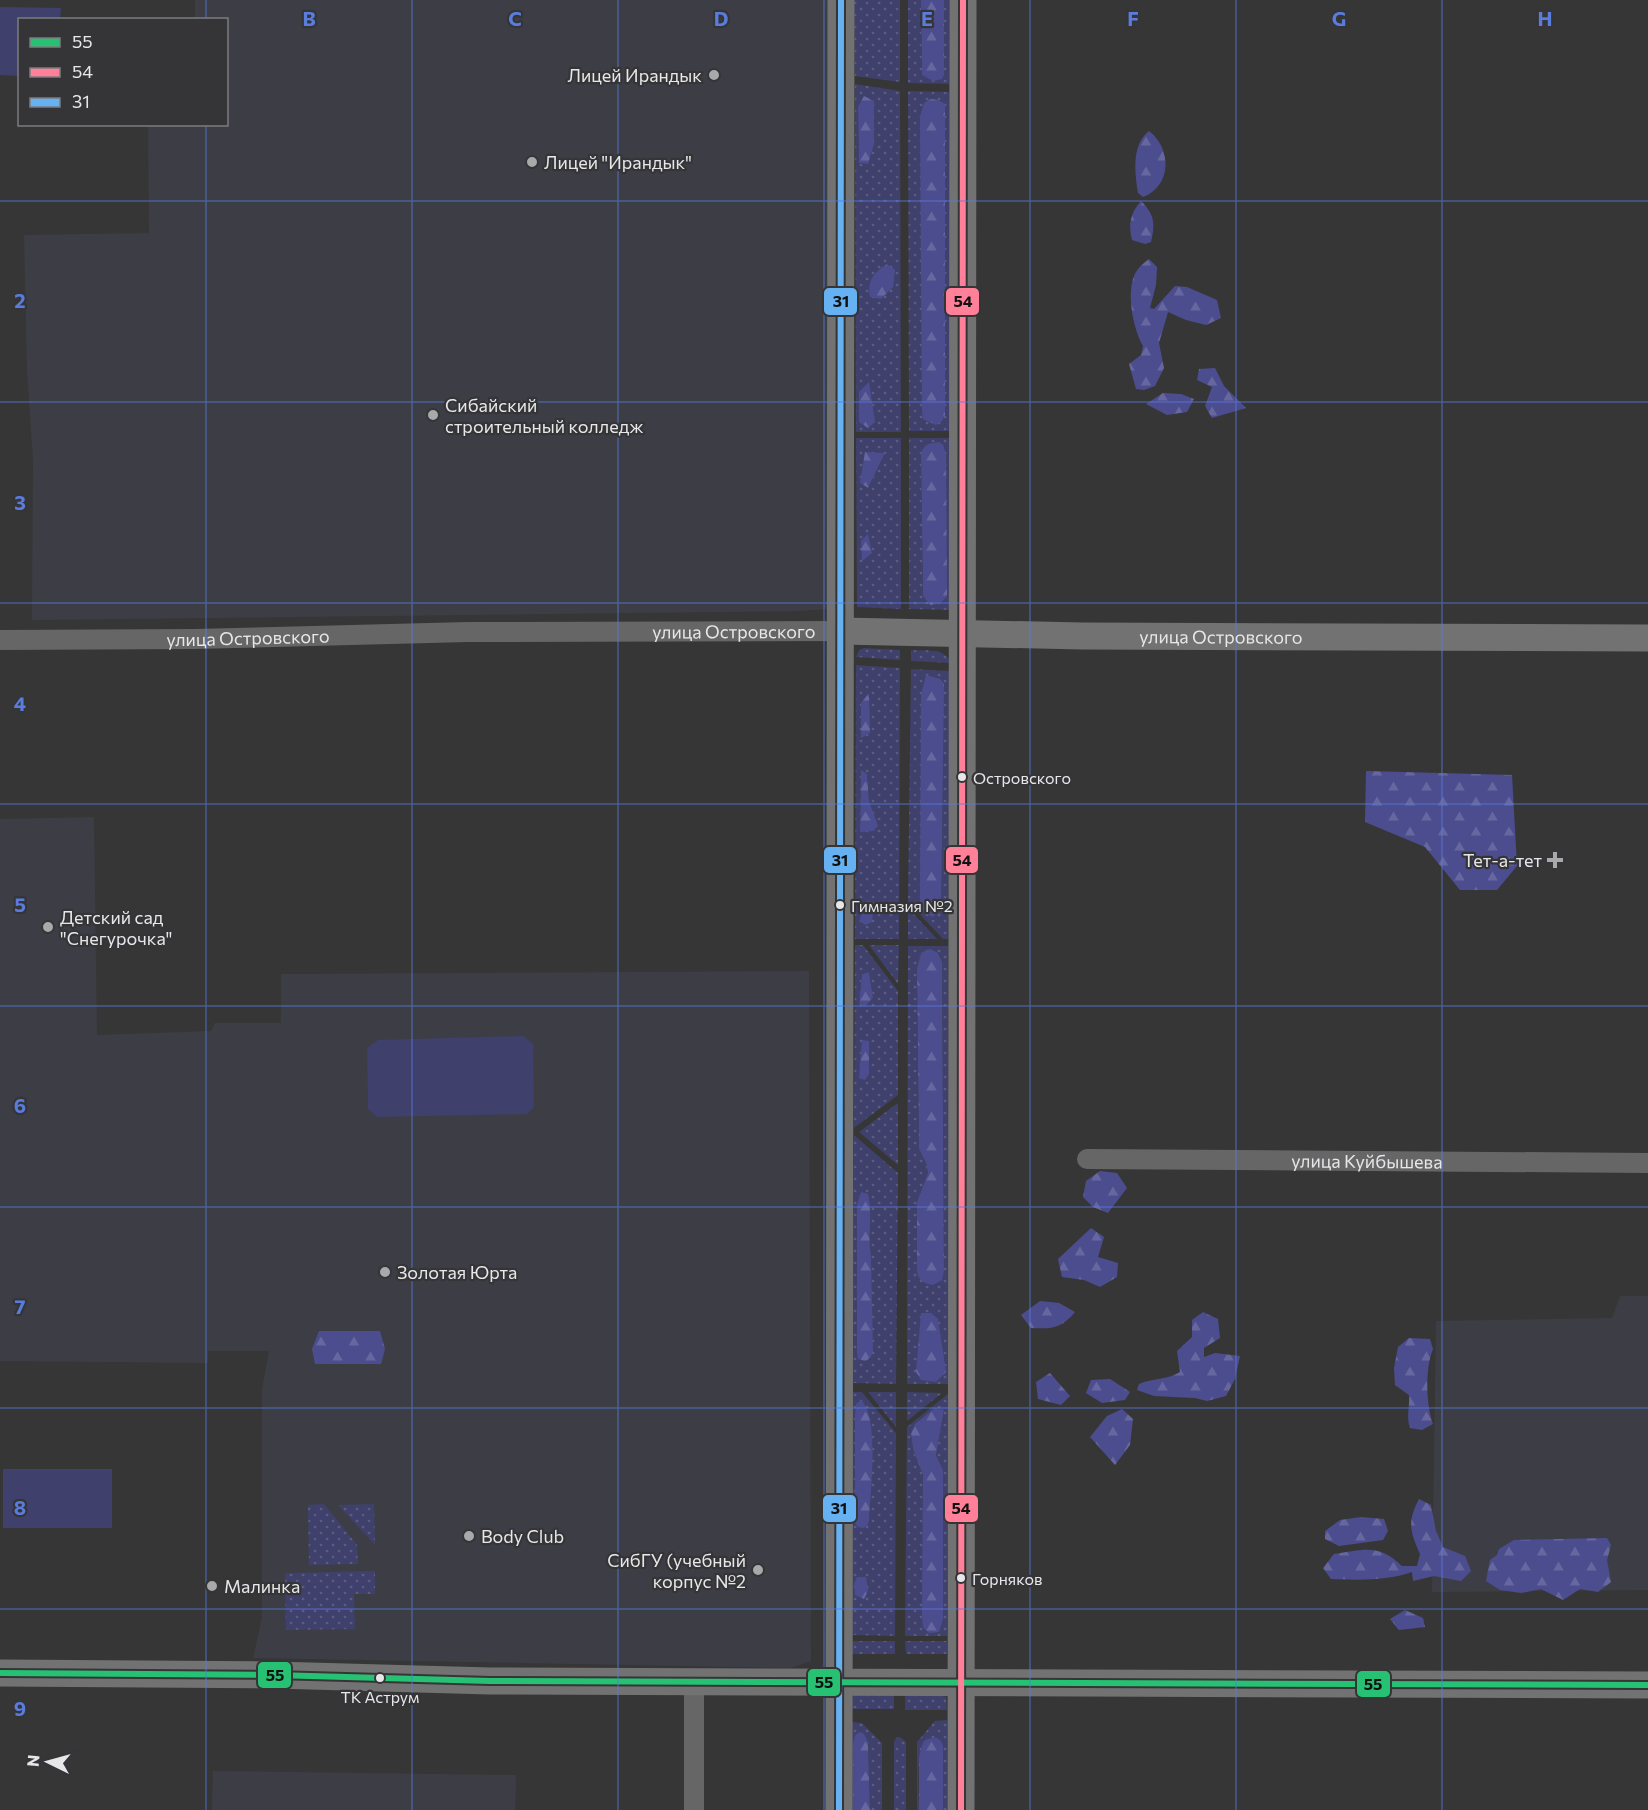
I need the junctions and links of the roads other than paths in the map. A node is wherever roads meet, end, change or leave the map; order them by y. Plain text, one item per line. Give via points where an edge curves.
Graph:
1 (841, 0) edge
2 (963, 0) edge
3 (841, 631) junction
4 (962, 635) junction
5 (1648, 638) edge
6 (0, 640) edge
7 (1087, 1159) dead end
8 (1648, 1163) edge
9 (0, 1673) edge
10 (694, 1681) junction
11 (839, 1681) junction
12 (961, 1682) junction
13 (1648, 1685) edge
14 (693, 1810) edge
15 (840, 1810) edge
16 (961, 1810) edge

1 - 3 main road
2 - 4 main road
3 - 4 main road, улица Островского
3 - 6 street, улица Островского
3 - 11 main road
4 - 5 main road, улица Островского
4 - 12 main road
7 - 8 street, улица Куйбышева
9 - 10 main road
10 - 11 main road
10 - 14 street
11 - 12 main road
11 - 15 main road
12 - 13 main road
12 - 16 main road

